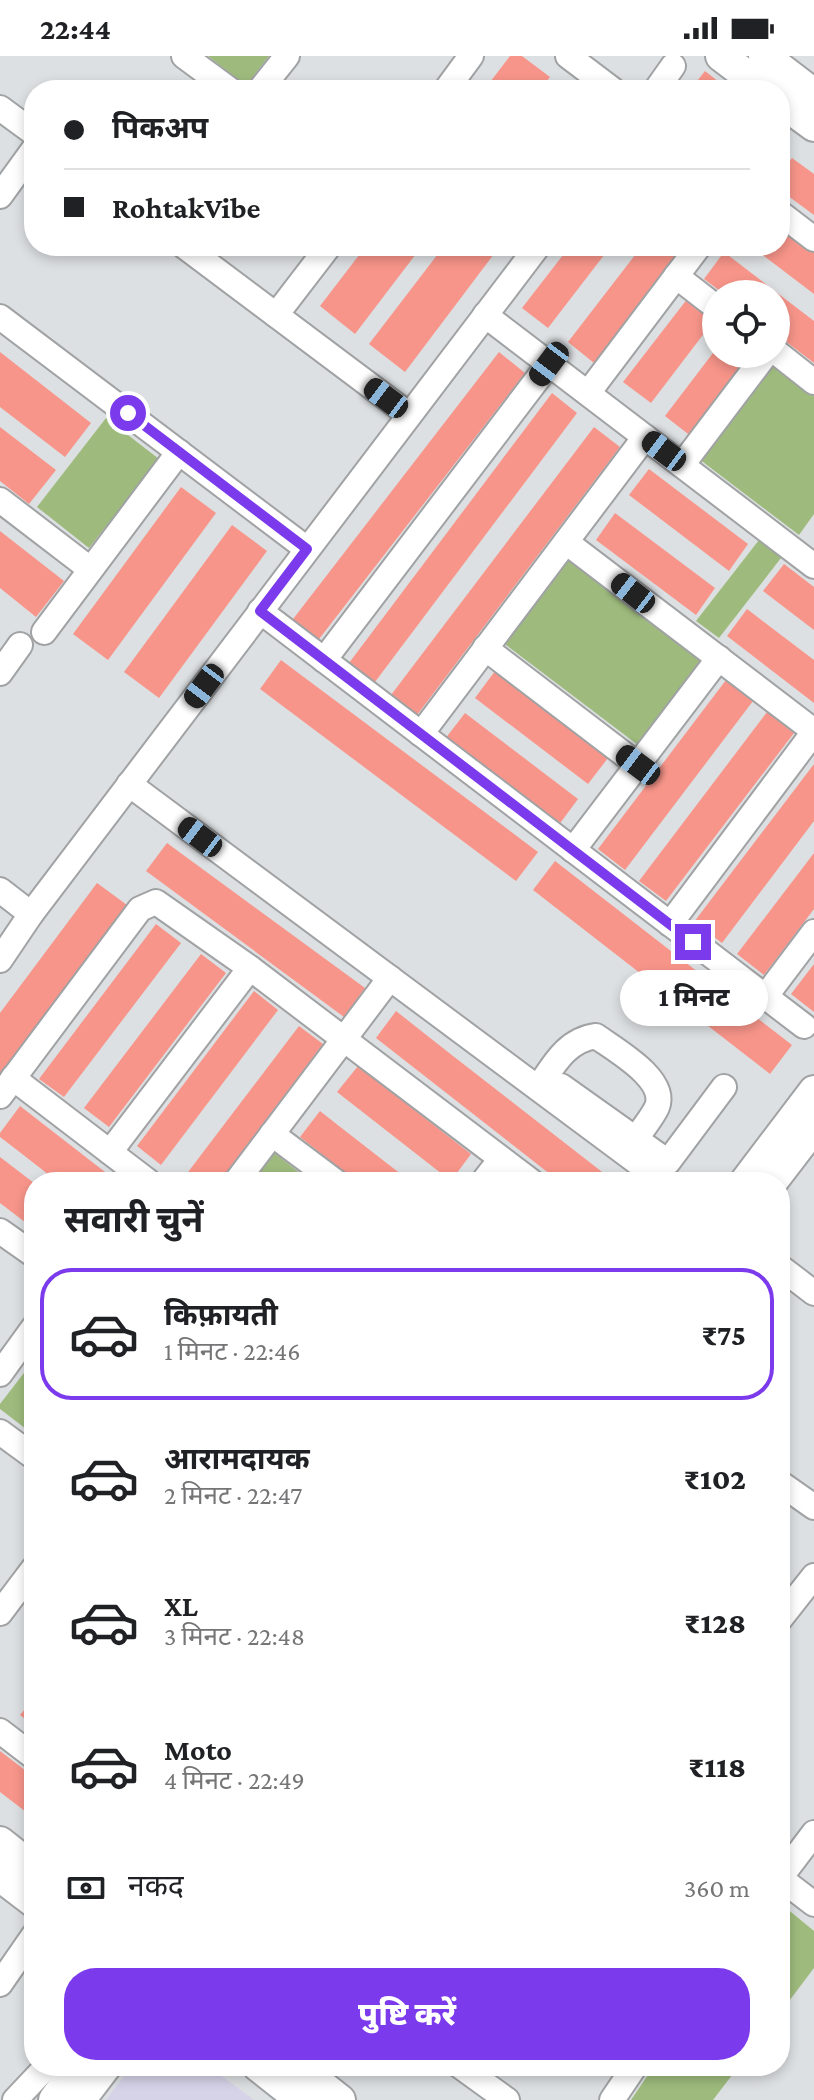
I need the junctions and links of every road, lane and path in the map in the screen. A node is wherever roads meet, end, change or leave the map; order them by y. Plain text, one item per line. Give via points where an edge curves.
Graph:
1 (184, 56) edge
2 (287, 56) edge
3 (471, 56) edge
4 (568, 56) edge
5 (721, 56) edge
6 (764, 56) edge
7 (673, 66) dead end
8 (216, 80) edge
9 (268, 80) edge
10 (453, 80) edge
11 (600, 80) edge
12 (663, 80) edge
13 (753, 80) edge
14 (814, 94) edge
15 (0, 108) edge
16 (790, 108) edge
17 (24, 126) edge
18 (814, 126) edge
19 (24, 163) edge
20 (0, 196) edge
21 (790, 221) edge
22 (814, 239) edge
23 (197, 256) edge
24 (321, 256) edge
25 (530, 256) edge
26 (691, 256) edge
27 (676, 276) junction
28 (702, 296) edge
29 (276, 315) junction
30 (485, 315) junction
31 (0, 317) edge
32 (790, 363) edge
33 (549, 364) junction
34 (755, 368) edge
35 (814, 382) edge
36 (588, 393) junction
37 (408, 414) junction
38 (645, 437) junction
39 (179, 452) junction
40 (682, 465) junction
41 (0, 500) edge
42 (566, 542) junction
43 (307, 549) junction
44 (810, 554) edge
45 (90, 569) junction
46 (260, 611) junction
47 (44, 632) dead end
48 (20, 645) dead end
49 (485, 648) junction
50 (719, 658) junction
51 (324, 660) junction
52 (0, 673) edge
53 (814, 732) edge
54 (421, 734) junction
55 (638, 765) junction
56 (129, 784) junction
57 (573, 850) junction
58 (0, 890) edge
59 (31, 914) junction
60 (670, 924) junction
61 (814, 932) edge
62 (0, 960) edge
63 (250, 968) junction
64 (390, 978) junction
65 (765, 997) junction
66 (804, 1026) dead end
67 (344, 1039) junction
68 (542, 1082) junction
69 (6, 1087) edge
70 (724, 1087) dead end
71 (814, 1091) edge
72 (814, 1127) edge
73 (272, 1134) junction
74 (636, 1139) junction
75 (110, 1152) junction
76 (501, 1159) junction
77 (136, 1172) edge
78 (244, 1172) edge
79 (323, 1172) edge
80 (491, 1172) edge
81 (519, 1172) edge
82 (652, 1172) edge
83 (753, 1172) edge
84 (780, 1172) edge
85 (0, 1231) edge
86 (24, 1248) edge
87 (790, 1275) edge
88 (814, 1293) edge
89 (24, 1341) edge
90 (0, 1374) edge
91 (0, 1432) edge
92 (24, 1450) edge
93 (790, 1490) edge
94 (814, 1507) edge
95 (814, 1576) edge
96 (8, 1584) edge
97 (790, 1606) edge
98 (0, 1613) edge
99 (0, 1731) edge
100 (24, 1749) edge
101 (814, 1833) edge
102 (0, 1842) edge
103 (24, 1861) edge
104 (790, 1865) edge
105 (0, 1876) edge
106 (790, 1886) edge
107 (24, 1894) edge
108 (814, 1904) edge
109 (24, 1948) edge
110 (2, 1977) edge
111 (82, 2076) edge
112 (271, 2076) edge
113 (310, 2076) edge
114 (474, 2076) edge
115 (628, 2076) edge
116 (61, 2085) edge
117 (15, 2100) edge
118 (301, 2100) edge
119 (340, 2100) edge
120 (507, 2100) edge
121 (612, 2100) edge

1 - 8 street
2 - 9 street
3 - 10 street
4 - 11 street
5 - 13 main road
6 - 14 main road
7 - 12 street
15 - 17 street
16 - 18 main road
19 - 20 street
21 - 22 street
23 - 29 street
24 - 29 street
25 - 30 street
26 - 27 street
27 - 28 street
27 - 36 street
29 - 37 street
30 - 33 street
30 - 37 street
31 - 39 street
32 - 35 street
33 - 36 street
33 - 51 street
34 - 40 street
36 - 38 street
37 - 43 street
38 - 40 street
38 - 42 street
39 - 43 street
39 - 45 street
40 - 44 street
41 - 45 street
42 - 49 street
42 - 50 street
43 - 46 street
45 - 47 street
46 - 51 street
46 - 56 street
48 - 52 street
49 - 54 street
49 - 55 street
50 - 53 street
50 - 55 street
51 - 54 street
53 - 60 street
54 - 57 street
55 - 57 street
56 - 59 street
56 - 64 street
57 - 60 street
58 - 59 street
59 - 62 street
60 - 65 street
61 - 65 street
63 - 67 street
63 - 69 street via 164,905 149,904 140,909
63 - 75 street
64 - 67 street
64 - 68 street
65 - 66 street
67 - 73 street
67 - 76 street
68 - 74 street
68 - 74 street via 564,1051 582,1038 596,1036 649,1076 658,1092 658,1106
68 - 82 street
69 - 75 street
70 - 74 street via 668,1162
71 - 83 main road
72 - 84 main road
73 - 78 street
73 - 79 street
75 - 77 street
76 - 80 street
76 - 81 street
85 - 86 street
87 - 88 street
89 - 90 street
91 - 92 street
93 - 94 street
95 - 97 street
96 - 98 street
99 - 100 street
101 - 104 street
102 - 103 main road
105 - 107 main road
106 - 108 street
109 - 110 street
111 - 116 main road
112 - 118 main road
113 - 119 main road
114 - 120 street
115 - 121 street
116 - 117 street

